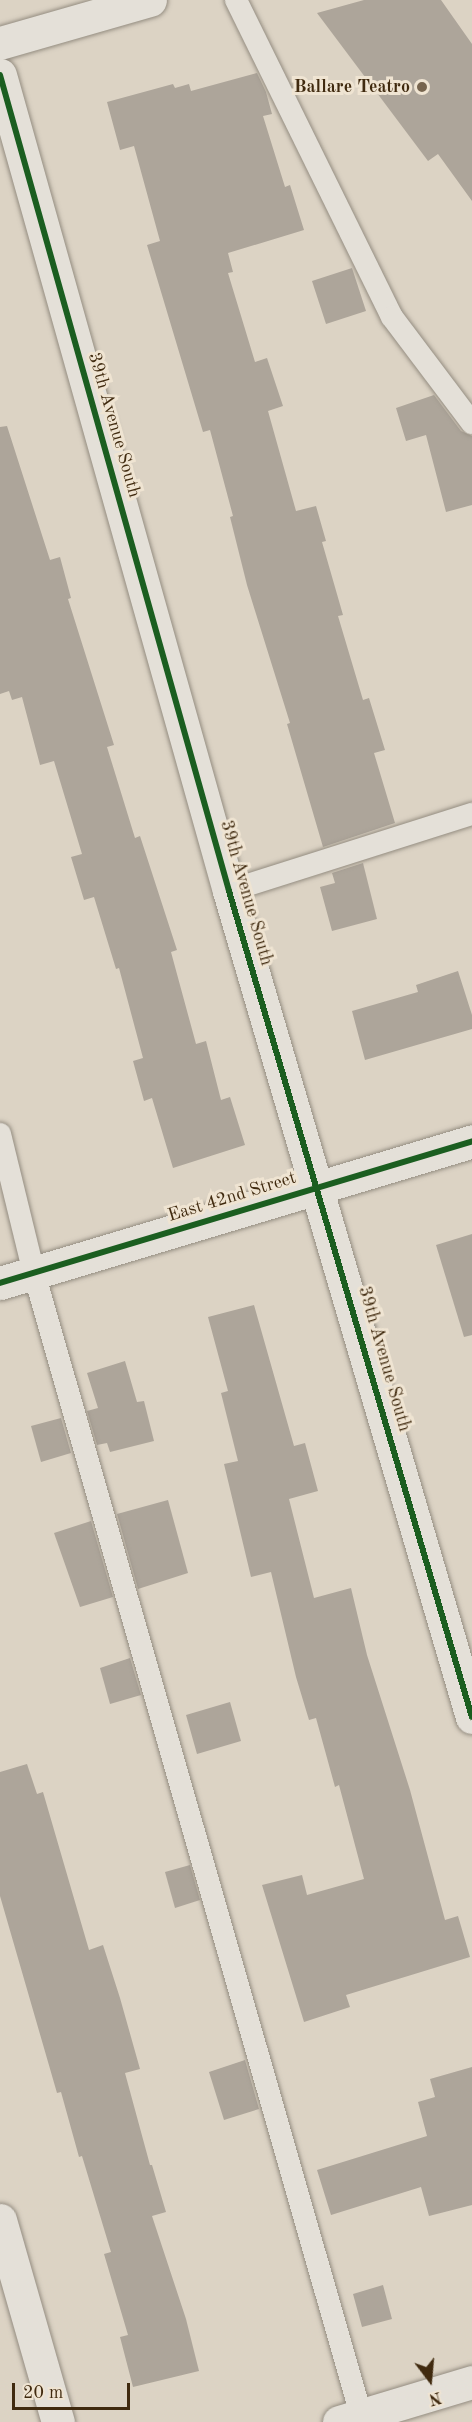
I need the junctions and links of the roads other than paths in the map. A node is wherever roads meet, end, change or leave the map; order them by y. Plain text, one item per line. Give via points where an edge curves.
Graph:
1 (150, 0) edge
2 (236, 0) edge
3 (0, 43) edge
4 (0, 75) edge
5 (472, 423) edge
6 (472, 814) edge
7 (229, 891) junction
8 (0, 1134) edge
9 (472, 1141) edge
10 (317, 1187) junction
11 (34, 1273) junction
12 (0, 1283) edge
13 (472, 1717) edge
14 (0, 2220) edge
15 (472, 2382) edge
16 (354, 2420) edge
17 (58, 2422) edge

1 - 3 street
2 - 5 lane via 393,317
4 - 7 street, 39th Avenue South
6 - 7 lane
7 - 10 street, 39th Avenue South
8 - 11 lane
9 - 10 street, East 42nd Street
10 - 11 street, East 42nd Street
10 - 13 street, 39th Avenue South
11 - 12 street, East 42nd Street
11 - 16 lane
14 - 17 street
15 - 16 street

